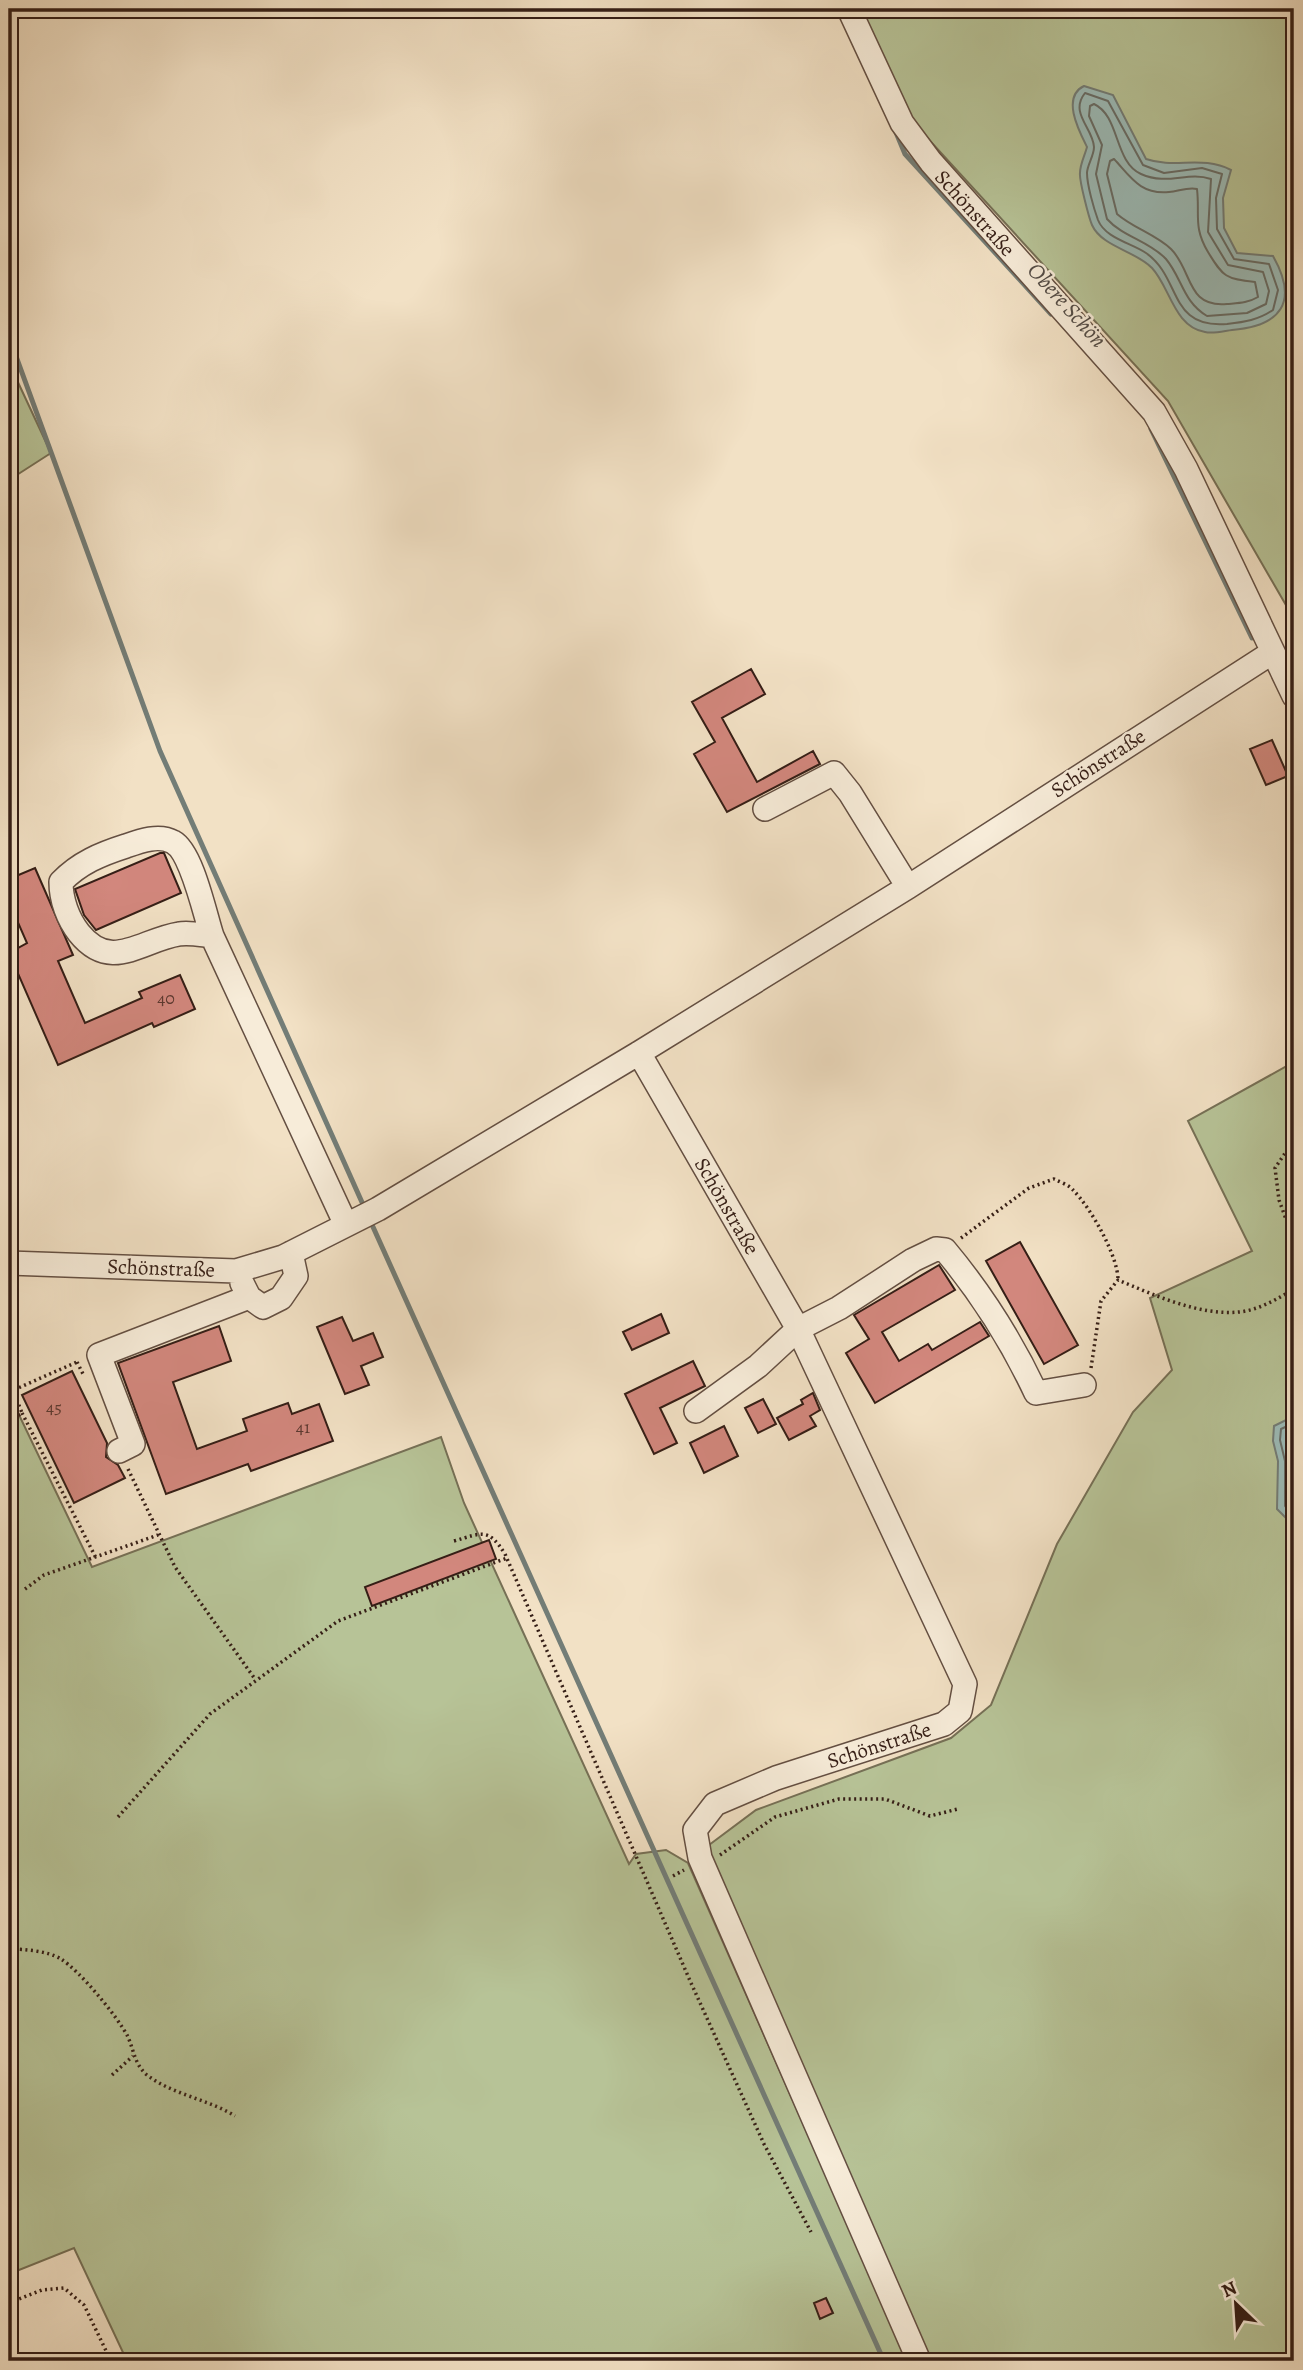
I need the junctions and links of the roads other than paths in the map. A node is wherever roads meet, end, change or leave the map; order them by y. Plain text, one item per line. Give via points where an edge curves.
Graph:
1 (849, 9) edge
2 (1273, 652) junction
3 (1294, 696) edge
4 (765, 809) dead end
5 (908, 887) junction
6 (212, 936) junction
7 (639, 1054) junction
8 (360, 1218) junction
9 (291, 1253) junction
10 (9, 1263) edge
11 (236, 1271) junction
12 (249, 1297) junction
13 (799, 1329) junction
14 (1084, 1385) road end
15 (696, 1411) dead end
16 (119, 1451) road end
17 (919, 2361) edge

1 - 2 street, Schönstraße via 902,123 930,162 1154,412
2 - 3 street, Schönstraße
2 - 5 street, Schönstraße
4 - 5 street via 834,773
5 - 7 street, Schönstraße
6 - 6 street via 180,934 108,954 89,945 74,927 61,897 61,882 72,870 101,854 145,840 174,842 185,854
6 - 8 street
7 - 8 street, Schönstraße
7 - 13 street, Schönstraße
8 - 9 street, Schönstraße
9 - 11 street, Schönstraße
9 - 12 street via 296,1276 281,1298 263,1307
10 - 11 street, Schönstraße
11 - 12 street
12 - 16 street via 99,1355 133,1444
13 - 14 street via 913,1259 945,1250 974,1285 1036,1393
13 - 15 street
13 - 17 street, Schönstraße via 965,1684 960,1710 944,1724 776,1778 715,1804 695,1830 702,1863

